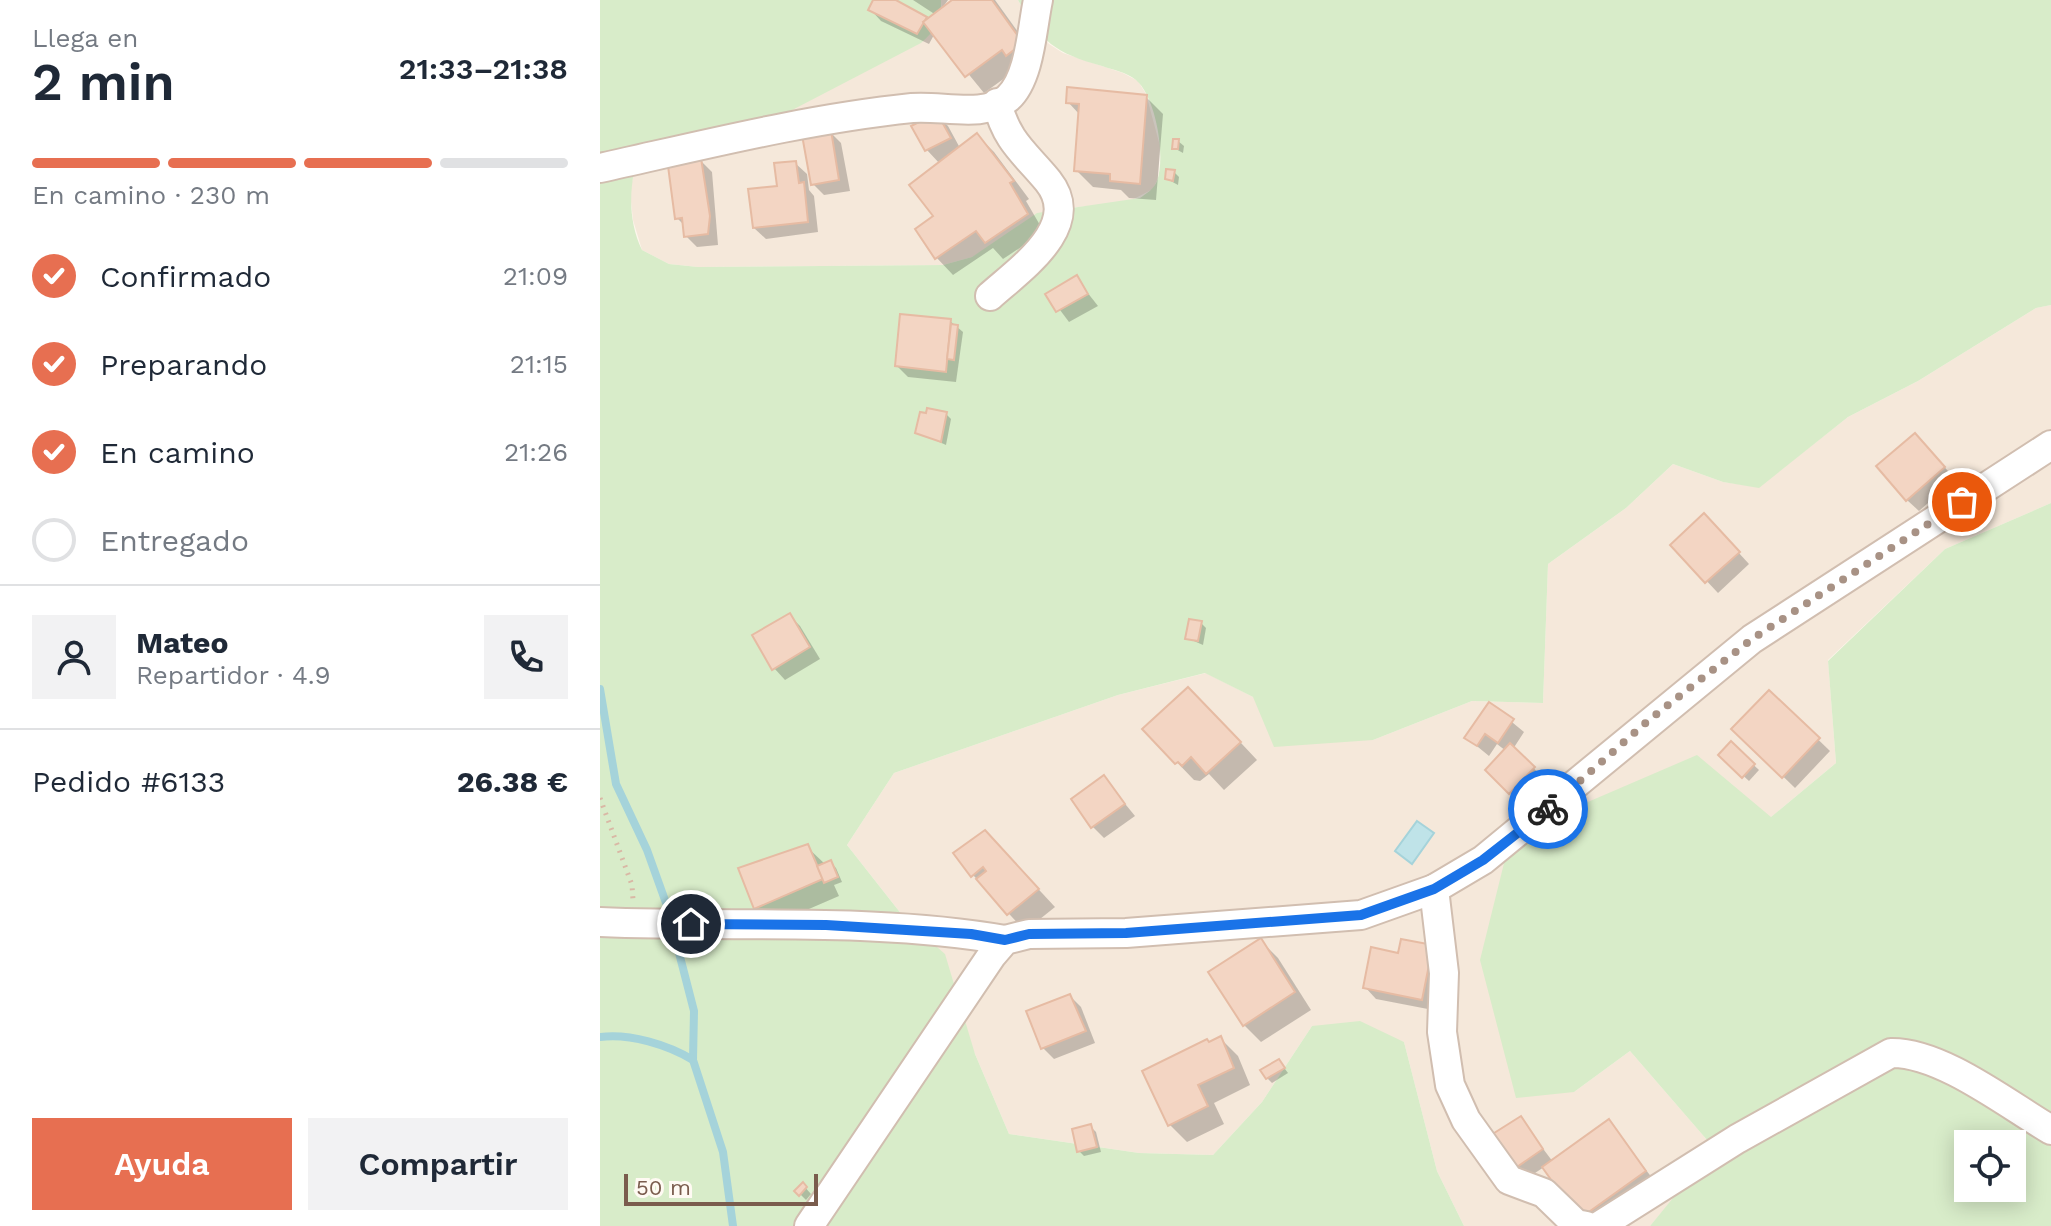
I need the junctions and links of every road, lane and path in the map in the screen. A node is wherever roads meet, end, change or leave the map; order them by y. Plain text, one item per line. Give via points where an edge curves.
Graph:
1 (1038, 0) edge
2 (997, 103) junction
3 (600, 168) edge
4 (990, 296) dead end
5 (2051, 445) edge
6 (600, 798) edge
7 (1434, 889) junction
8 (601, 924) edge
9 (635, 924) junction
10 (1005, 940) junction
11 (2051, 1130) edge
12 (809, 1226) edge
13 (1586, 1226) edge
14 (1599, 1226) edge

1 - 2 street via 1027,61 1008,98
2 - 3 street via 984,109 932,106 828,117
2 - 4 street via 1004,130 1050,183 1058,204 1055,231
5 - 7 street via 1752,639 1483,860
6 - 9 path via 632,885
7 - 10 street via 1361,915 1126,933 1029,934
7 - 13 street via 1444,973 1442,1032 1455,1097 1509,1180 1544,1193 1576,1224
8 - 9 street
9 - 10 street via 826,925
10 - 12 street
11 - 14 street via 1930,1059 1891,1053 1737,1139

